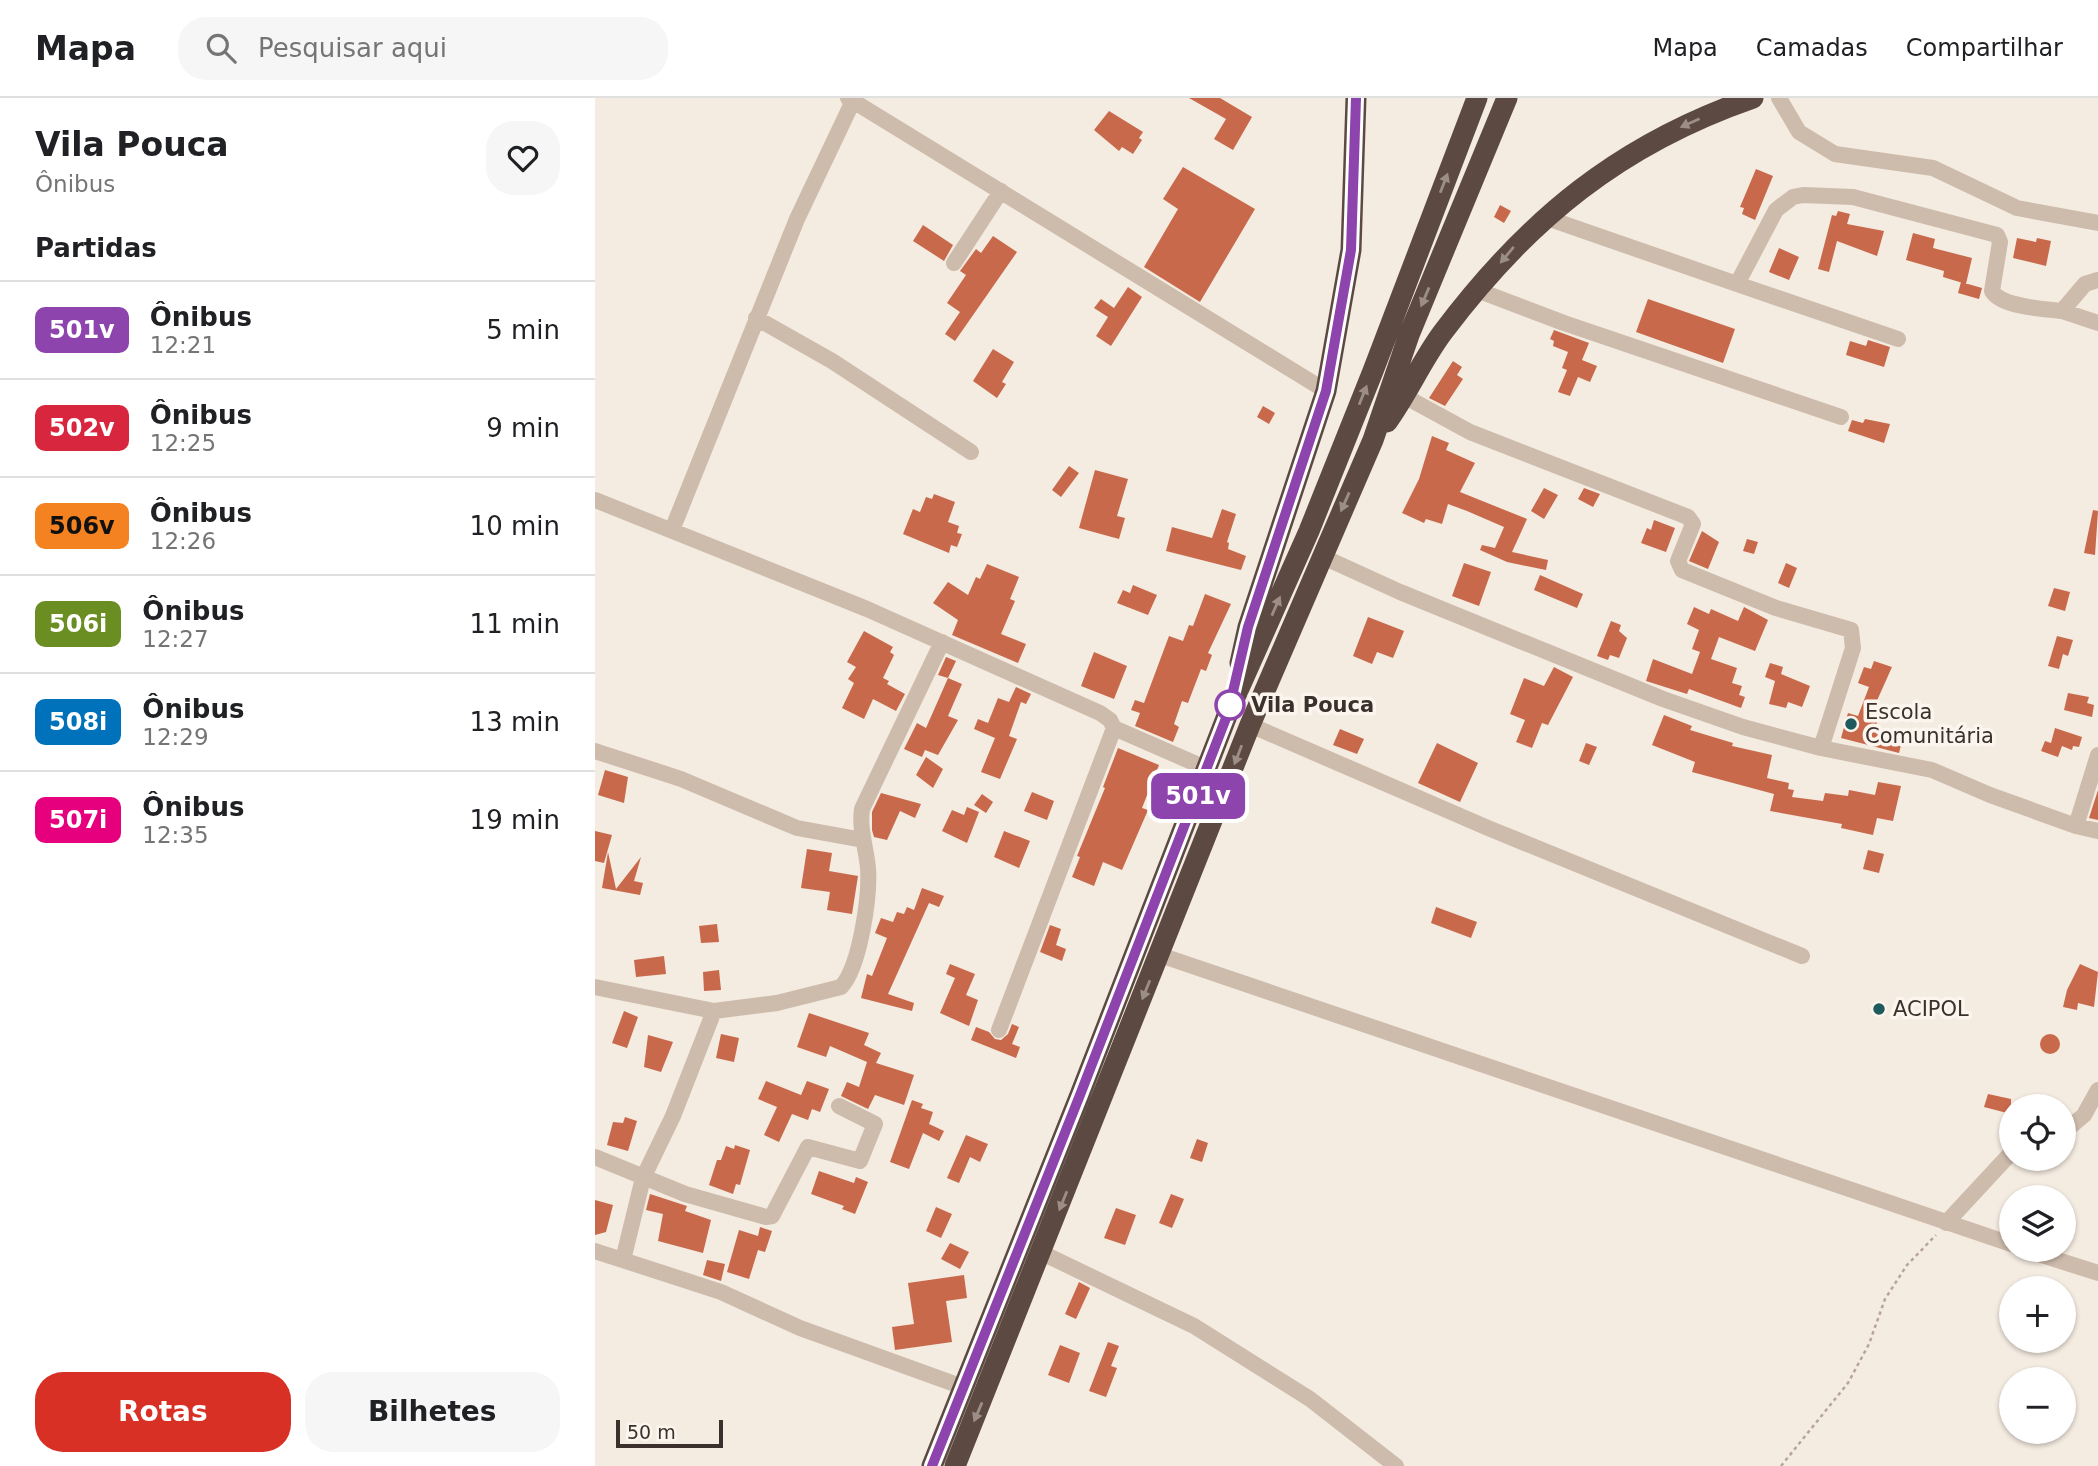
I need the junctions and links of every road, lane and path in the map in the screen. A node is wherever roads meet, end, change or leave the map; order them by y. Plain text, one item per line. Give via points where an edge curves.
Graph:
1 (1356, 98) edge
2 (1477, 98) edge
3 (1507, 98) edge
4 (1753, 98) edge
5 (1779, 98) edge
6 (851, 100) edge
7 (1001, 191) junction
8 (1544, 217) junction
9 (2098, 223) edge
10 (954, 263) dead end
11 (2098, 280) edge
12 (1737, 284) junction
13 (1477, 290) junction
14 (2062, 311) junction
15 (756, 318) junction
16 (2098, 323) edge
17 (1898, 339) dead end
18 (1326, 391) junction
19 (1405, 397) junction
20 (1841, 417) dead end
21 (1373, 440) junction
22 (971, 452) dead end
23 (595, 500) edge
24 (672, 530) junction
25 (1321, 556) junction
26 (942, 642) junction
27 (1228, 713) junction
28 (1250, 725) junction
29 (1114, 728) junction
30 (1821, 748) junction
31 (595, 751) edge
32 (2098, 755) edge
33 (1208, 769) junction
34 (2076, 826) junction
35 (2098, 831) edge
36 (863, 840) junction
37 (1160, 955) junction
38 (1802, 956) dead end
39 (595, 987) edge
40 (713, 1011) junction
41 (999, 1030) dead end
42 (2098, 1090) edge
43 (839, 1106) dead end
44 (2076, 1122) edge
45 (595, 1157) edge
46 (1999, 1166) edge
47 (643, 1178) junction
48 (1945, 1223) junction
49 (1999, 1240) edge
50 (595, 1251) edge
51 (1042, 1253) junction
52 (623, 1260) junction
53 (2064, 1262) edge
54 (2098, 1273) edge
55 (963, 1387) junction
56 (932, 1466) edge
57 (955, 1466) edge
58 (1396, 1466) edge
59 (1781, 1466) edge

1 - 18 highway via 1351,250
27 -> 2 highway via 1314,518
3 -> 21 highway via 1409,335
4 -> 8 highway via 1667,133 1608,168
5 - 9 street via 1799,132 1835,155 1933,168 2017,208
6 - 7 street
6 - 15 street
7 - 10 street
7 - 18 street
8 - 12 street
8 -> 13 highway
11 - 14 street via 2085,284
12 - 14 street via 1776,210 1785,202 1803,194 1853,197 1997,235 1995,296 2027,307
12 - 17 street
13 - 19 highway via 1442,333
13 - 20 street
14 - 16 street
15 - 22 street via 832,361
15 - 24 street
18 - 27 highway via 1248,627
19 - 21 highway
19 - 30 street via 1470,432 1688,517 1693,524 1678,561 1682,570 1776,608 1851,630 1853,649
21 -> 25 highway
23 - 24 street
24 - 26 street
25 - 28 highway
25 - 30 street via 1663,699
26 - 29 street via 1100,713
26 - 36 street via 862,809
27 - 33 highway
28 -> 37 highway
28 - 38 street
29 - 33 street
29 - 41 street
30 - 34 street via 1932,770
31 - 36 street via 681,779 797,828
32 - 34 street
33 - 55 highway
34 - 35 street
36 - 40 street via 868,870 865,915 848,980 841,987 777,1003
37 - 48 street
37 -> 51 highway
39 - 40 street
40 - 47 street via 673,1116
42 - 44 street
43 - 47 street via 875,1124 860,1161 808,1147 772,1216
45 - 47 street
46 - 48 street
47 - 52 street
48 - 49 street
48 - 59 path via 1907,1265 1885,1300 1869,1345 1848,1383
50 - 52 street
51 -> 57 highway
51 - 58 street via 1194,1326 1310,1399
52 - 55 street via 721,1292 800,1328
53 - 54 street
55 - 56 highway

